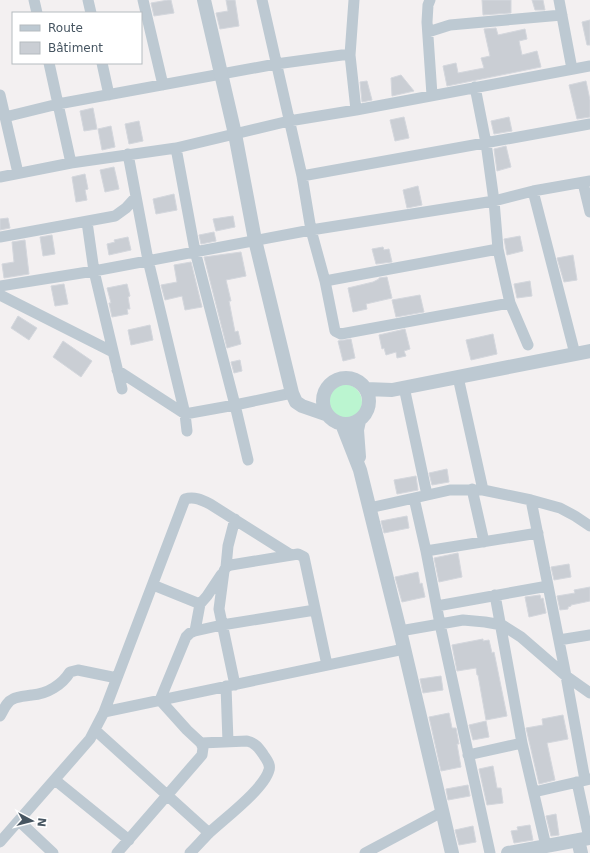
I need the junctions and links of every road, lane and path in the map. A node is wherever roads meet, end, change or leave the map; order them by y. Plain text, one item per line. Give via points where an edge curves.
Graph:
1 (34, 0) edge
2 (88, 0) edge
3 (143, 0) edge
4 (204, 0) edge
5 (262, 0) edge
6 (354, 0) edge
7 (430, 0) edge
8 (559, 0) edge
9 (37, 12) edge
10 (91, 12) edge
11 (562, 15) junction
12 (428, 32) junction
13 (350, 55) junction
14 (49, 64) edge
15 (102, 64) edge
16 (276, 64) junction
17 (590, 66) edge
18 (572, 69) junction
19 (221, 74) junction
20 (163, 85) junction
21 (475, 87) junction
22 (0, 95) edge
23 (109, 95) junction
24 (432, 95) junction
25 (58, 104) junction
26 (356, 110) junction
27 (5, 117) junction
28 (289, 120) junction
29 (590, 124) edge
30 (235, 134) junction
31 (486, 143) junction
32 (176, 148) junction
33 (128, 154) junction
34 (71, 163) junction
35 (18, 173) junction
36 (302, 176) junction
37 (0, 177) edge
38 (586, 182) edge
39 (533, 191) junction
40 (136, 197) junction
41 (494, 201) junction
42 (590, 212) edge
43 (87, 222) junction
44 (311, 230) junction
45 (0, 237) edge
46 (255, 240) junction
47 (498, 249) junction
48 (195, 252) junction
49 (148, 260) junction
50 (94, 271) junction
51 (325, 281) junction
52 (0, 286) edge
53 (0, 295) edge
54 (510, 303) junction
55 (528, 345) dead end
56 (113, 352) junction
57 (590, 352) edge
58 (575, 354) junction
59 (118, 370) junction
60 (458, 377) junction
61 (122, 388) dead end
62 (366, 389) junction
63 (398, 389) junction
64 (292, 393) junction
65 (324, 396) junction
66 (235, 405) junction
67 (302, 406) junction
68 (368, 410) junction
69 (185, 414) junction
70 (328, 415) junction
71 (358, 421) junction
72 (342, 424) junction
73 (187, 431) dead end
74 (248, 460) dead end
75 (360, 470) junction
76 (478, 490) junction
77 (427, 495) junction
78 (414, 498) junction
79 (531, 500) junction
80 (369, 508) junction
81 (235, 519) junction
82 (590, 526) edge
83 (538, 533) junction
84 (484, 542) junction
85 (426, 551) junction
86 (291, 555) junction
87 (225, 569) junction
88 (153, 585) junction
89 (548, 586) junction
90 (495, 595) junction
91 (200, 604) junction
92 (437, 606) junction
93 (315, 610) junction
94 (440, 624) junction
95 (222, 625) junction
96 (502, 625) junction
97 (195, 631) junction
98 (400, 631) junction
99 (590, 635) edge
100 (559, 640) junction
101 (404, 649) junction
102 (327, 665) junction
103 (566, 676) junction
104 (117, 678) junction
105 (231, 686) junction
106 (590, 693) edge
107 (160, 700) junction
108 (104, 712) junction
109 (0, 716) edge
110 (95, 730) junction
111 (228, 742) junction
112 (202, 743) junction
113 (522, 743) junction
114 (468, 755) junction
115 (55, 780) junction
116 (584, 780) edge
117 (534, 792) junction
118 (167, 796) junction
119 (442, 812) junction
120 (19, 821) junction
121 (209, 833) junction
122 (128, 840) junction
123 (0, 842) edge
124 (584, 842) edge
125 (546, 846) junction
126 (369, 852) edge
127 (53, 853) edge
128 (117, 853) edge
129 (190, 853) edge
130 (452, 853) edge
131 (490, 853) edge
132 (512, 853) edge

1 - 9 street
2 - 10 street
3 - 20 street
4 - 19 street
5 - 16 street
6 - 13 street
7 - 12 street
8 - 11 street
11 - 12 street via 450,25
11 - 18 street
12 - 24 street
13 - 16 street
13 - 26 street
14 - 25 street
15 - 23 street
16 - 19 street
16 - 28 street
17 - 18 street
18 - 21 street
19 - 20 street
19 - 30 street
20 - 23 street
21 - 24 street
21 - 31 street
22 - 27 street
23 - 25 street
24 - 26 street
25 - 27 street
25 - 34 street
26 - 28 street
27 - 35 street
28 - 30 street
28 - 36 street
29 - 31 street
30 - 32 street
30 - 46 street
31 - 36 street
31 - 41 street
32 - 33 street
32 - 48 street
33 - 34 street
33 - 40 street
34 - 35 street
35 - 37 street
36 - 44 street
38 - 39 street
38 - 42 street
39 - 41 street
39 - 58 street
40 - 43 street via 115,216
40 - 49 street
41 - 44 street
41 - 47 street
43 - 45 street
43 - 50 street
44 - 46 street
44 - 51 street
46 - 48 street
46 - 64 street
47 - 51 street
47 - 54 street
48 - 49 street
48 - 66 street
49 - 50 street
49 - 69 street
50 - 52 street
50 - 56 street
51 - 54 street via 335,331 341,334
53 - 56 street
54 - 55 street
56 - 59 street
57 - 58 street
58 - 60 street
59 - 61 street
59 - 69 street
60 - 63 street
60 - 76 street
62 - 63 street
62 - 65 street via 357,380 341,378 329,385
62 - 68 street via 369,395
63 - 68 street
63 - 77 street
64 - 66 street
64 - 67 street via 296,402
65 - 67 street
65 - 70 street
66 - 69 street
66 - 74 street
67 - 70 street
68 - 71 street
69 - 73 street
70 - 72 street
71 - 72 street
71 - 75 street
72 - 75 street
75 - 80 street
76 - 77 street via 450,490
76 - 79 street
76 - 84 street
77 - 78 street
78 - 80 street
78 - 85 street
79 - 82 street via 560,508
79 - 83 street
80 - 98 street
81 - 86 street
81 - 87 street
81 - 88 street via 196,498 185,499
83 - 84 street
83 - 89 street
84 - 85 street
85 - 92 street
86 - 87 street
86 - 93 street via 298,554 304,557
87 - 91 street
87 - 95 street via 219,609
88 - 91 street
88 - 104 street
89 - 90 street
89 - 100 street
90 - 92 street
90 - 96 street
91 - 97 street
92 - 94 street
93 - 95 street
93 - 102 street
94 - 96 street via 474,620
94 - 98 street
94 - 114 street
95 - 97 street
95 - 105 street
96 - 103 street via 521,637
96 - 113 street
97 - 107 street via 186,637
98 - 101 street
99 - 100 street
100 - 103 street
101 - 102 street
101 - 119 street
102 - 105 street
103 - 106 street
103 - 116 street
104 - 108 street
104 - 109 street via 78,670 70,672 66,679 48,691 15,698 9,702
105 - 107 street
105 - 111 street
107 - 108 street
107 - 112 street
108 - 110 street
110 - 115 street via 90,740
110 - 118 street
111 - 112 street
111 - 121 street via 247,741 258,746 270,764 269,770 256,790
112 - 118 street via 202,755
113 - 114 street
113 - 117 street
114 - 131 street
115 - 120 street
115 - 122 street
116 - 117 street
116 - 124 street
117 - 125 street
118 - 121 street
118 - 122 street
119 - 126 street
119 - 130 street
120 - 123 street
120 - 127 street
121 - 129 street
122 - 128 street
124 - 125 street
125 - 132 street

